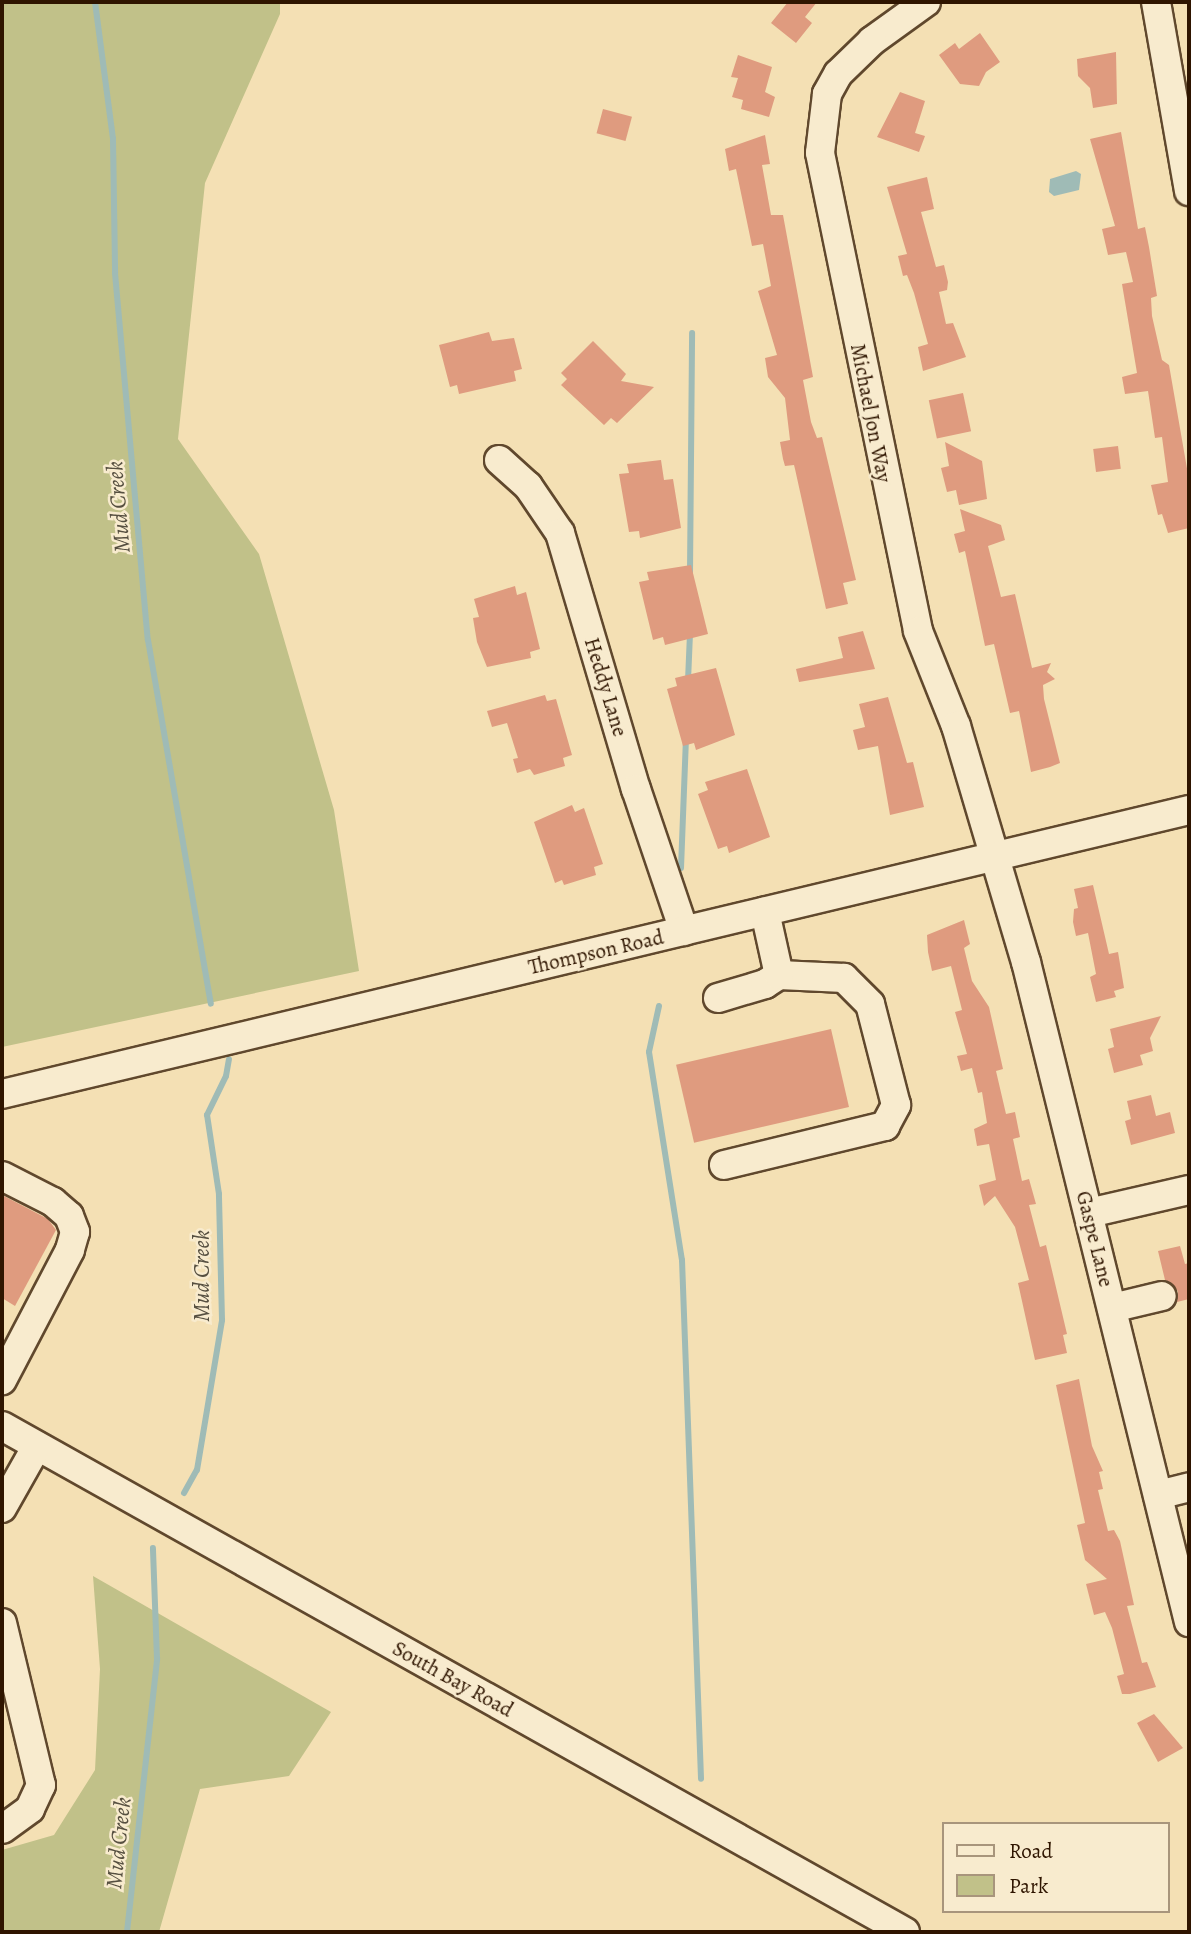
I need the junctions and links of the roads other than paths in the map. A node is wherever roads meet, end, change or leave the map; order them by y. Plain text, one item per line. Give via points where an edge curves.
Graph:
1 (926, 2) edge
2 (1156, 2) edge
3 (1189, 191) edge
4 (499, 460) dead end
5 (1189, 810) edge
6 (996, 856) junction
7 (765, 912) junction
8 (684, 931) junction
9 (779, 975) junction
10 (718, 998) dead end
11 (2, 1094) edge
12 (724, 1165) dead end
13 (2, 1176) edge
14 (1189, 1190) edge
15 (1089, 1213) junction
16 (1162, 1296) dead end
17 (1112, 1308) junction
18 (11, 1339) edge
19 (2, 1380) edge
20 (2, 1426) edge
21 (37, 1446) junction
22 (1189, 1487) edge
23 (1158, 1494) junction
24 (2, 1508) edge
25 (1189, 1622) edge
26 (2, 1623) edge
27 (2, 1829) edge
28 (905, 1932) edge

1 - 6 street, Michael Jon Way via 872,41 838,74 827,94 820,153 918,631 956,726
2 - 3 street
4 - 8 street, Heddy Lane via 528,486 560,533 636,789
5 - 6 street, Thompson Road
6 - 7 street, Thompson Road
6 - 15 street, Gaspe Lane
7 - 8 street, Thompson Road
7 - 9 street
8 - 11 street, Thompson Road
9 - 10 street
9 - 12 street via 844,978 870,1004 896,1105 885,1126
13 - 18 street via 53,1202 69,1216 75,1232
14 - 15 street
15 - 17 street, Gaspe Lane
16 - 17 street
17 - 23 street, Gaspe Lane
18 - 19 street
20 - 21 street, South Bay Road
21 - 24 street
21 - 28 street, South Bay Road
22 - 23 street
23 - 25 street, Gaspe Lane
26 - 27 street via 41,1785 30,1809

